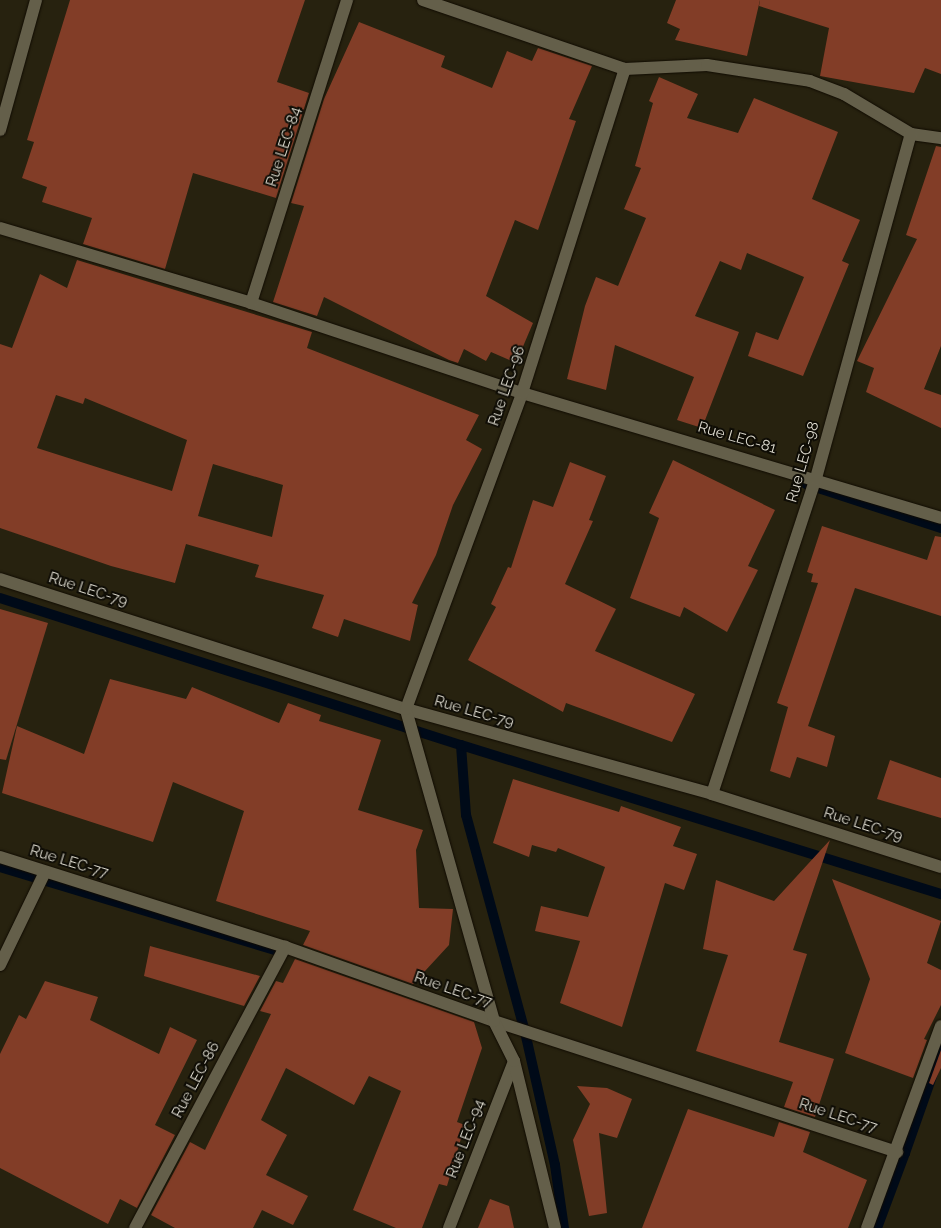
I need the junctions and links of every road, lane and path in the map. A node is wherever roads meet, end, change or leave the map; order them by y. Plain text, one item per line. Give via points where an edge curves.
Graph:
1 (36, 0) edge
2 (347, 0) edge
3 (423, 0) edge
4 (625, 69) junction
5 (0, 130) edge
6 (911, 134) junction
7 (941, 138) edge
8 (0, 228) edge
9 (251, 303) junction
10 (522, 393) junction
11 (816, 478) junction
12 (941, 518) edge
13 (0, 579) edge
14 (406, 709) junction
15 (712, 794) junction
16 (0, 858) edge
17 (941, 867) edge
18 (45, 872) junction
19 (285, 947) junction
20 (0, 965) edge
21 (494, 1021) junction
22 (941, 1026) edge
23 (514, 1061) junction
24 (896, 1152) junction
25 (135, 1228) edge
26 (449, 1228) edge
27 (555, 1228) edge
28 (867, 1228) edge

1 - 5 street
2 - 9 street, Rue LEC-84
3 - 4 street
4 - 6 street via 707,65 810,80 852,98
4 - 10 street, Rue LEC-96
6 - 7 street
6 - 11 street, Rue LEC-98
8 - 9 street, Rue LEC-81
9 - 10 street, Rue LEC-81
10 - 11 street, Rue LEC-81
10 - 14 street, Rue LEC-96
11 - 12 street, Rue LEC-81
11 - 15 street, Rue LEC-98
13 - 14 street, Rue LEC-79
14 - 15 street, Rue LEC-79
14 - 21 street
15 - 17 street, Rue LEC-79
16 - 18 street, Rue LEC-77
18 - 19 street, Rue LEC-77
18 - 20 street
19 - 21 street, Rue LEC-77
19 - 25 street, Rue LEC-86
21 - 23 street
21 - 24 street, Rue LEC-77
22 - 24 street
23 - 26 street, Rue LEC-94
23 - 27 street
24 - 28 street

